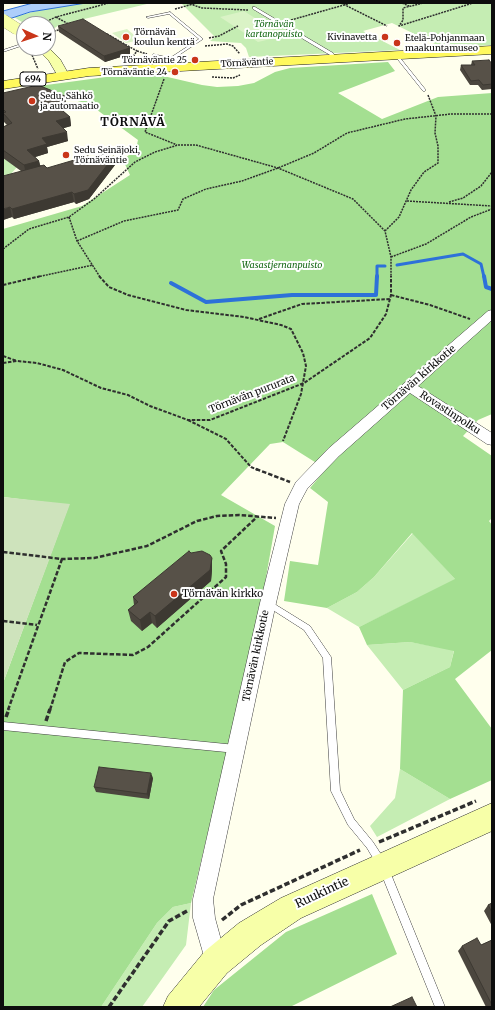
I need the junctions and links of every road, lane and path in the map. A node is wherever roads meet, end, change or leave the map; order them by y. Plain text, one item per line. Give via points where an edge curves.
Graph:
1 (109, 3) edge
2 (197, 3) edge
3 (341, 3) edge
4 (351, 3) edge
5 (402, 3) edge
6 (423, 3) edge
7 (473, 3) edge
8 (188, 4) edge
9 (343, 4) junction
10 (409, 7) junction
11 (254, 8) joint
12 (170, 13) junction
13 (56, 17) joint
14 (148, 17) dead end
15 (3, 20) edge
16 (279, 24) junction
17 (238, 26) dead end
18 (387, 26) dead end
19 (16, 29) edge
20 (56, 31) edge
21 (102, 31) edge
22 (200, 39) junction
23 (204, 46) dead end
24 (16, 47) edge
25 (492, 50) edge
26 (3, 51) edge
27 (134, 55) dead end
28 (154, 55) dead end
29 (396, 55) junction
30 (33, 56) edge
31 (51, 56) edge
32 (241, 56) dead end
33 (334, 58) junction
34 (170, 66) junction
35 (63, 75) junction
36 (40, 78) junction
37 (3, 85) edge
38 (424, 90) joint
39 (492, 114) edge
40 (436, 116) junction
41 (178, 145) junction
42 (117, 152) dead end
43 (79, 163) edge
44 (278, 168) junction
45 (492, 172) edge
46 (406, 201) junction
47 (447, 202) junction
48 (492, 208) edge
49 (69, 217) junction
50 (385, 230) junction
51 (77, 241) junction
52 (3, 249) edge
53 (391, 256) junction
54 (93, 265) junction
55 (3, 285) edge
56 (391, 295) junction
57 (390, 299) junction
58 (257, 319) junction
59 (486, 319) edge
60 (3, 356) edge
61 (17, 362) junction
62 (3, 363) edge
63 (304, 383) junction
64 (409, 386) junction
65 (188, 420) junction
66 (492, 440) edge
67 (283, 442) dead end
68 (301, 486) junction
69 (258, 516) junction
70 (288, 519) junction
71 (3, 552) edge
72 (62, 559) junction
73 (268, 603) junction
74 (3, 621) edge
75 (37, 625) junction
76 (3, 725) edge
77 (43, 730) junction
78 (236, 749) junction
79 (492, 818) edge
80 (383, 865) junction
81 (203, 909) junction
82 (216, 962) junction
83 (109, 1007) edge
84 (180, 1007) edge
85 (440, 1007) edge

1 - 13 path
2 - 8 path
3 - 9 path
4 - 9 path
5 - 10 path
6 - 10 path
7 - 10 path via 399,26 403,20 403,8
8 - 11 path via 245,11
8 - 12 path
9 - 16 path
9 - 18 path
11 - 16 lane
12 - 14 lane
12 - 22 lane
13 - 20 path via 72,26
15 - 19 street, bridge
16 - 33 lane via 332,54
17 - 22 path via 219,36
21 - 27 path via 137,51
22 - 34 lane
23 - 32 path via 226,44 238,50
24 - 26 lane
25 - 29 main road, Törnäväntie
28 - 34 lane
29 - 33 main road, Törnäväntie
29 - 38 lane
30 - 36 path
31 - 35 street
33 - 34 main road, Törnäväntie
34 - 35 main road, Törnäväntie
34 - 41 path via 145,132
35 - 36 main road, Törnäväntie / 694
36 - 37 main road, Törnäväntie / 694
38 - 40 path via 429,96
39 - 40 path
40 - 44 path via 405,119 347,133 314,153
40 - 46 path via 438,163 424,172
41 - 44 path via 196,145
41 - 49 path via 135,162 94,199
42 - 43 lane
44 - 50 path via 353,199
44 - 51 path via 242,181 206,189 183,199 178,210 124,221
45 - 47 path via 481,186 463,198
46 - 47 path
46 - 50 path via 399,217
47 - 48 path
48 - 53 path via 471,217 426,244
49 - 51 path
49 - 52 path via 29,229
50 - 53 path, Törnävän pururata
51 - 54 path
53 - 56 path, Törnävän pururata
54 - 55 path
54 - 58 path via 100,278 109,286 128,295 186,310
56 - 57 path, Törnävän pururata
56 - 59 path
57 - 58 path via 302,304
57 - 63 path, Törnävän pururata via 386,314 370,338
58 - 63 path via 291,329 303,353 306,366
59 - 64 street, Törnävän kirkkotie
60 - 61 path
61 - 62 path, Törnävän pururata
61 - 65 path, Törnävän pururata via 37,363 63,370 101,388 128,395
63 - 65 path, Törnävän pururata via 210,420
63 - 67 path
64 - 66 street, Rovastinpolku
64 - 68 street, Törnävän kirkkotie via 334,452
65 - 68 path via 226,440 252,467
68 - 70 street, Törnävän kirkkotie
69 - 70 path
69 - 72 path via 217,516 197,521 147,546 94,558
69 - 77 path via 221,551 226,564 226,577 148,647 133,655 79,653 65,662
70 - 73 street, Törnävän kirkkotie
71 - 72 path
72 - 75 path
73 - 78 street, Törnävän kirkkotie
73 - 80 lane via 307,628 327,657 336,791 351,822
74 - 75 path
75 - 76 path
76 - 77 lane
77 - 78 lane
78 - 81 street, Törnävän kirkkotie via 203,899
79 - 80 street, Ruukintie
80 - 82 street, Ruukintie via 291,908 250,934
80 - 85 lane
81 - 82 street, Törnävän kirkkotie
81 - 83 path via 185,911 169,921
82 - 84 street, Ruukintie

